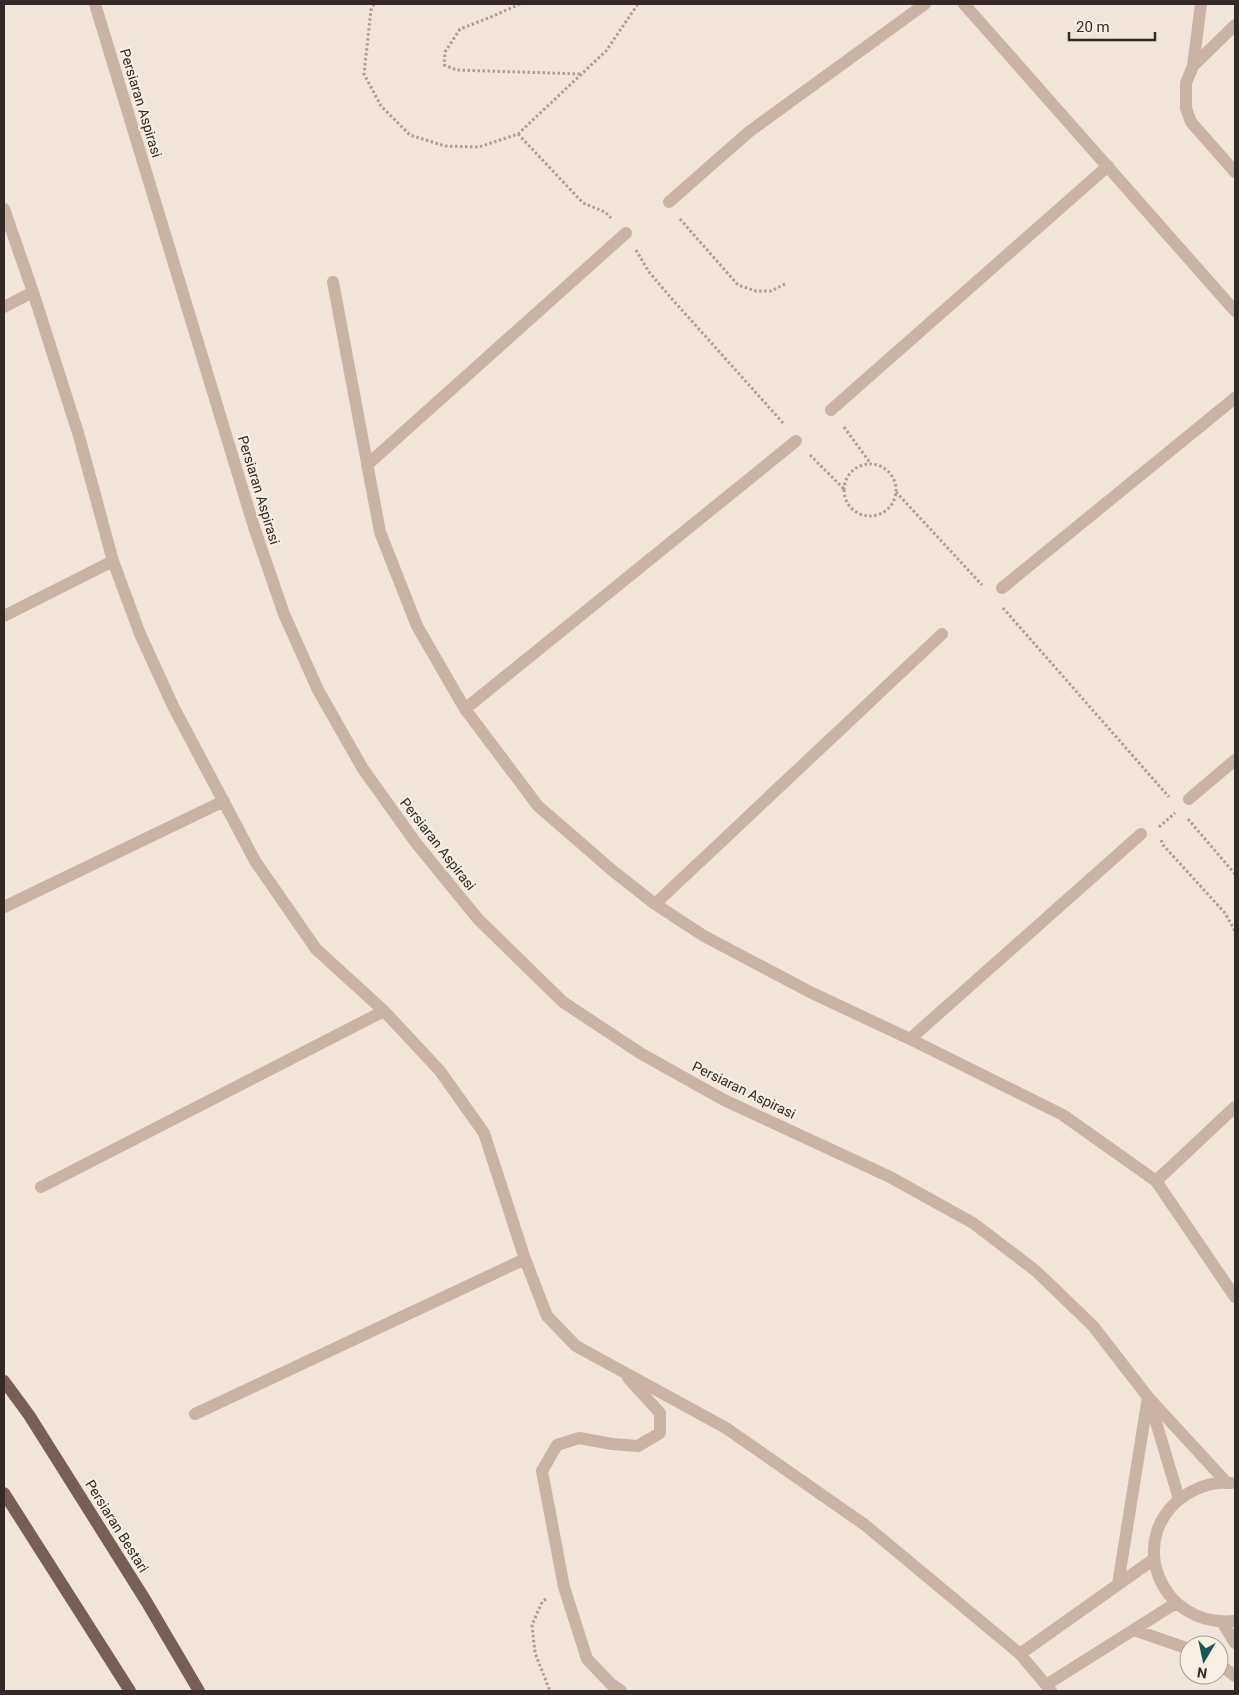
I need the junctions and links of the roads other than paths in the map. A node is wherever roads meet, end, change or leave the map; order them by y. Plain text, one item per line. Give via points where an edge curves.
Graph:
1 (95, 4) edge
2 (925, 4) edge
3 (964, 4) edge
4 (1201, 4) edge
5 (1235, 25) edge
6 (1192, 66) junction
7 (1108, 166) junction
8 (1235, 172) edge
9 (669, 202) dead end
10 (4, 209) edge
11 (626, 233) road end
12 (333, 282) dead end
13 (33, 292) junction
14 (4, 307) edge
15 (1235, 311) edge
16 (1235, 398) edge
17 (831, 410) road end
18 (796, 442) road end
19 (367, 465) junction
20 (113, 561) junction
21 (1002, 588) dead end
22 (4, 616) edge
23 (942, 634) dead end
24 (465, 709) junction
25 (1235, 760) edge
26 (1188, 799) dead end
27 (224, 801) junction
28 (1141, 834) dead end
29 (655, 904) junction
30 (4, 906) edge
31 (384, 1011) junction
32 (910, 1039) junction
33 (1235, 1107) edge
34 (1156, 1181) junction
35 (41, 1187) dead end
36 (525, 1259) junction
37 (1235, 1298) edge
38 (621, 1370) junction
39 (4, 1381) edge
40 (1148, 1397) junction
41 (195, 1414) dead end
42 (1231, 1483) edge
43 (4, 1493) edge
44 (1179, 1499) junction
45 (1154, 1559) junction
46 (1118, 1584) junction
47 (1176, 1603) junction
48 (1229, 1622) edge
49 (1134, 1630) junction
50 (1235, 1644) edge
51 (1179, 1646) edge
52 (1020, 1654) junction
53 (1048, 1688) edge
54 (130, 1691) edge
55 (199, 1691) edge
56 (621, 1691) edge

1 - 40 street, Persiaran Aspirasi via 254,527 284,614 318,690 363,769 416,843 478,920 563,1002 640,1053 724,1100 890,1177 973,1223 1036,1271 1093,1326
2 - 9 street via 750,131
3 - 7 street
4 - 6 street
5 - 6 street
6 - 8 street via 1185,97 1191,122
7 - 15 street
7 - 17 street
10 - 13 street
11 - 19 street
12 - 19 street
13 - 14 street
13 - 20 street via 79,436
16 - 21 street
18 - 24 street
19 - 24 street via 380,532 416,626
20 - 22 street
20 - 27 street via 140,634 173,706
23 - 29 street
24 - 29 street via 538,806
25 - 26 street
27 - 30 street
27 - 31 street via 255,861 316,949
28 - 32 street
29 - 32 street via 704,936
31 - 35 street
31 - 36 street via 440,1071 484,1133
32 - 34 street via 1063,1115
33 - 34 street
34 - 37 street
36 - 38 street via 548,1316 576,1346
36 - 41 street
38 - 52 street via 726,1428 865,1524
38 - 56 street via 660,1413 660,1433 638,1446 579,1438 557,1445 542,1471 564,1587 587,1659
39 - 55 main road, Persiaran Bestari via 72,1483
40 - 42 street, Persiaran Aspirasi
40 - 44 street, Persiaran Aspirasi
40 - 46 street
42 - 44 street, Persiaran Aspirasi via 1210,1484
43 - 54 main road
44 - 45 street, Persiaran Aspirasi via 1160,1526
45 - 46 street
45 - 47 street, Persiaran Aspirasi via 1165,1590
46 - 52 street
47 - 48 street, Persiaran Aspirasi via 1190,1614 1206,1620
47 - 49 street
48 - 50 street, Persiaran Aspirasi
49 - 51 street
49 - 53 street
52 - 53 street

